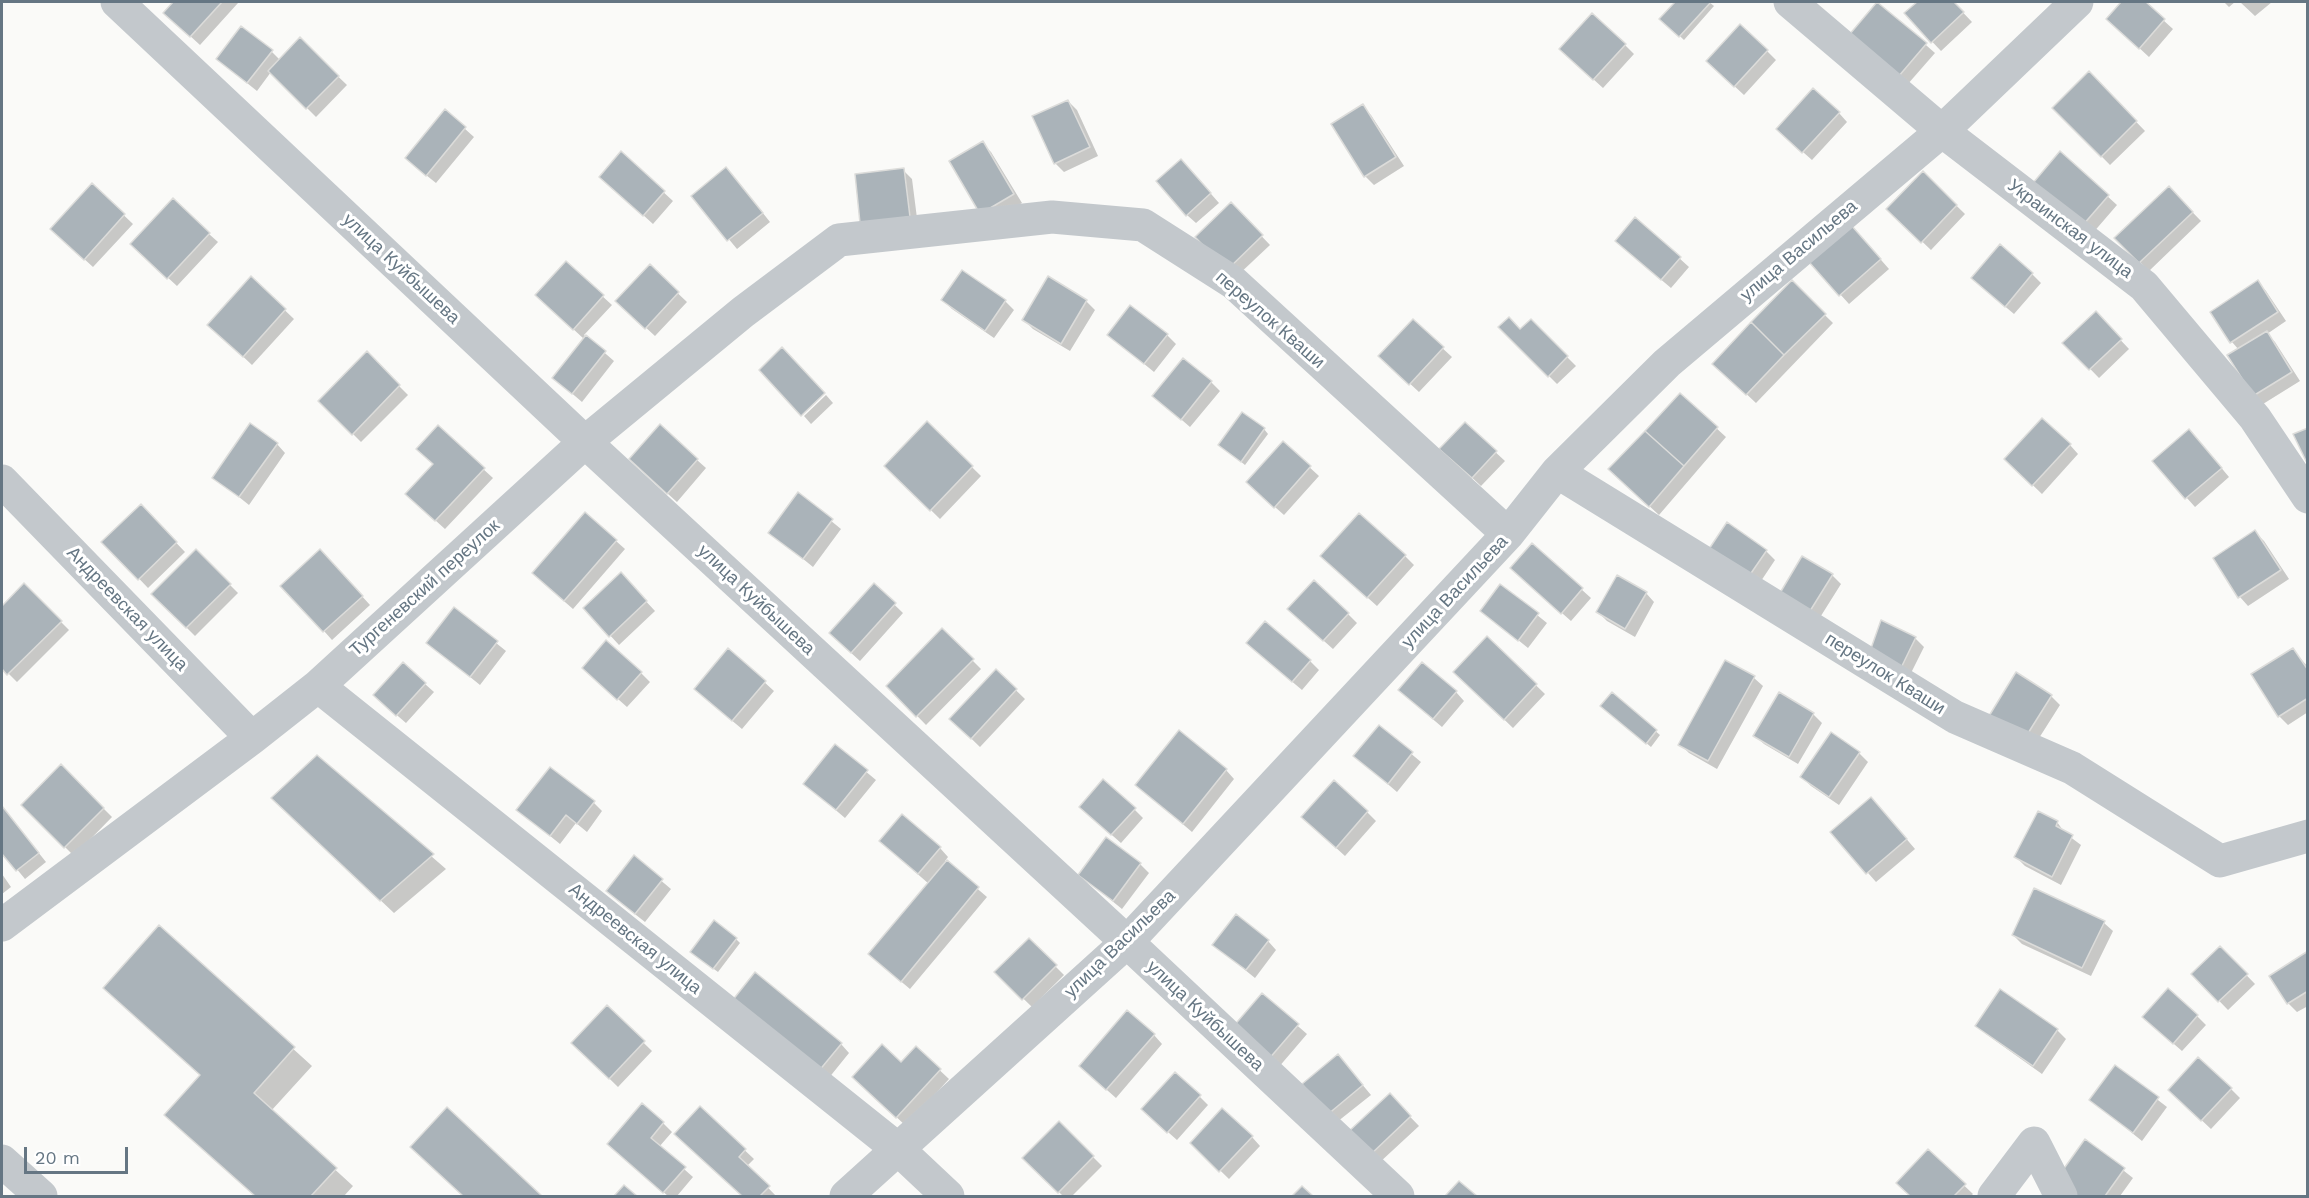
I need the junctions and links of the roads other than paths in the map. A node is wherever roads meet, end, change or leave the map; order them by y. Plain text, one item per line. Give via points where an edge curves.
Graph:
1 (117, 2) edge
2 (1790, 2) edge
3 (2077, 2) edge
4 (1941, 131) junction
5 (839, 240) joint
6 (585, 442) junction
7 (1557, 472) junction
8 (2, 481) edge
9 (2307, 497) edge
10 (1508, 534) junction
11 (318, 686) junction
12 (252, 738) junction
13 (2307, 836) edge
14 (2, 925) edge
15 (1126, 942) junction
16 (899, 1150) junction
17 (2, 1161) edge
18 (41, 1197) edge
19 (846, 1197) edge
20 (948, 1197) edge
21 (1398, 1197) edge
22 (1994, 1197) edge
23 (2061, 1197) edge

1 - 6 street, улица Куйбышева
2 - 4 street, Украинская улица
3 - 4 street, улица Васильева
4 - 7 street, улица Васильева via 1666,363
4 - 9 street, Украинская улица via 2144,285 2255,418
5 - 6 street, Тургеневский переулок via 743,312
5 - 10 street, переулок Кваши via 1052,217 1143,225 1234,283
6 - 11 street, Тургеневский переулок
6 - 15 street, улица Куйбышева
7 - 10 street, улица Васильева
7 - 13 street, переулок Кваши via 1955,717 2072,768 2220,861
8 - 12 street, Андреевская улица
10 - 15 street, улица Васильева
11 - 12 street, Тургеневский переулок
11 - 16 street, Андреевская улица
12 - 14 street, Тургеневский переулок
15 - 16 street, улица Васильева
15 - 21 street, улица Куйбышева
16 - 19 street, улица Васильева
16 - 20 street, Андреевская улица
17 - 18 street
22 - 23 street via 2034,1143

